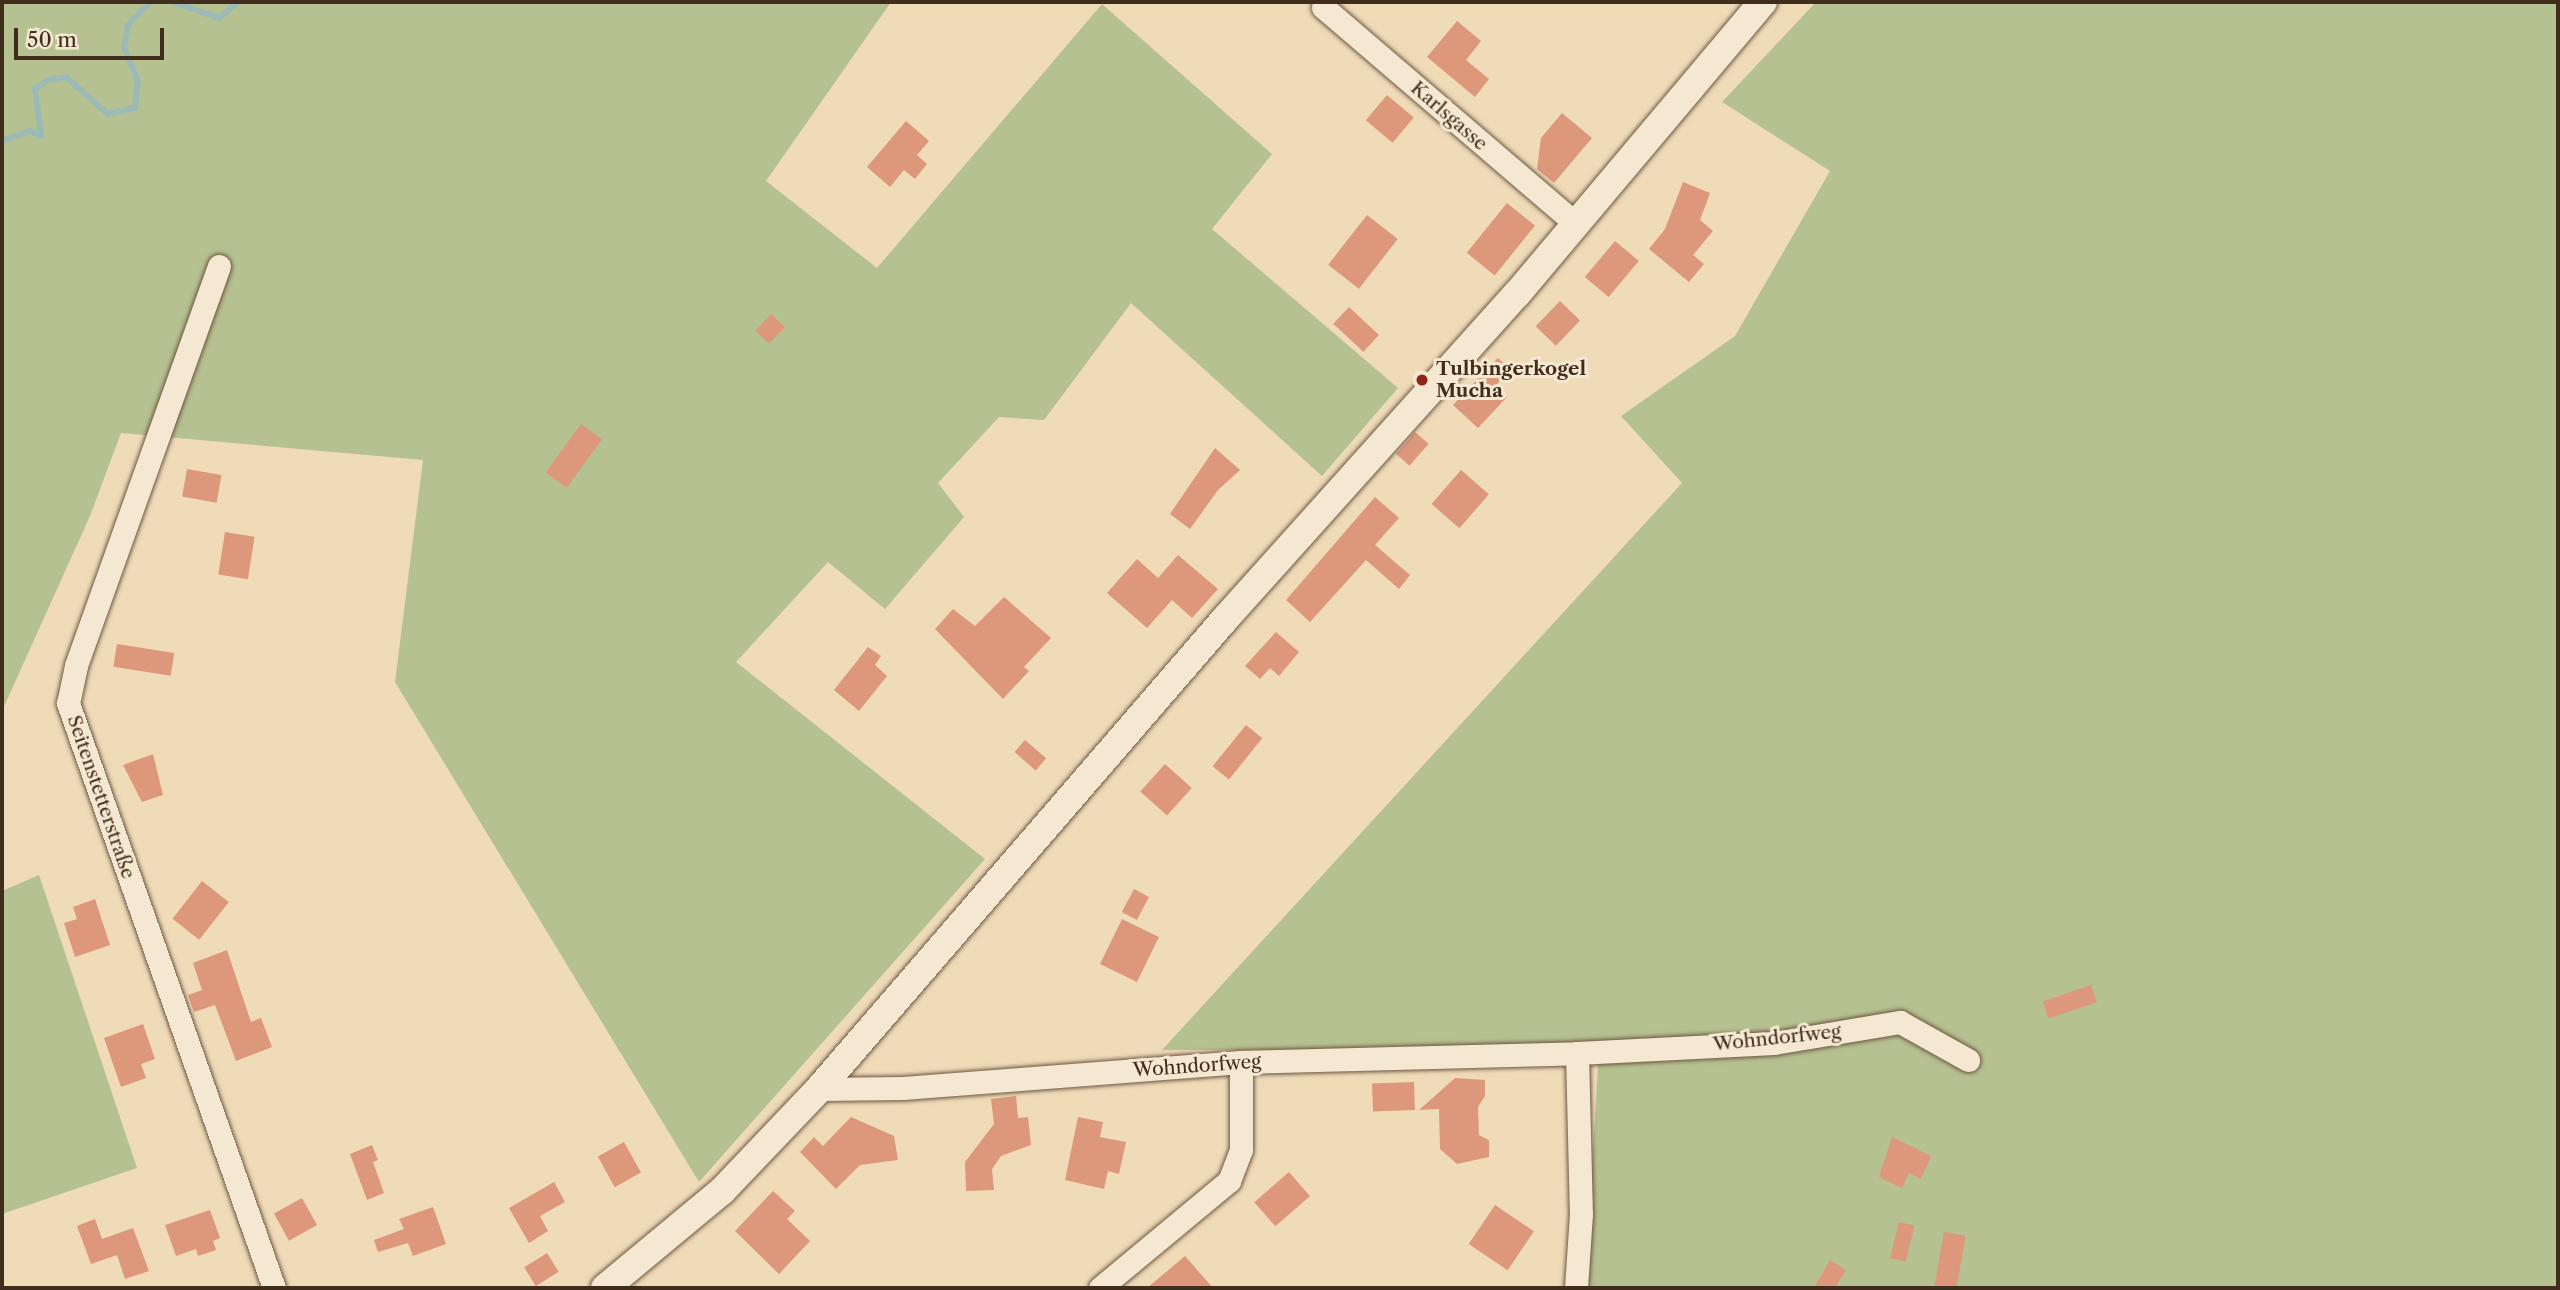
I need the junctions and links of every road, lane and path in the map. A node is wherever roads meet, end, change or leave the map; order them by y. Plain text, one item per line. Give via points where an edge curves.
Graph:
1 (1763, 2) edge
2 (1322, 7) dead end
3 (1576, 224) junction
4 (219, 266) dead end
5 (1577, 1053) junction
6 (1968, 1060) dead end
7 (1241, 1062) junction
8 (819, 1089) junction
9 (274, 1288) edge
10 (605, 1288) edge
11 (1100, 1288) edge
12 (1576, 1288) edge

1 - 3 street
2 - 3 street, Karlsgasse
3 - 8 street via 1209,637
4 - 9 street, Seitenstetterstraße via 76,666 68,703
5 - 6 street, Wohndorfweg via 1774,1043 1900,1022
5 - 7 street, Wohndorfweg
5 - 12 street via 1581,1214
7 - 8 street, Wohndorfweg via 903,1088
7 - 11 street via 1241,1149 1229,1181
8 - 10 street via 722,1191

